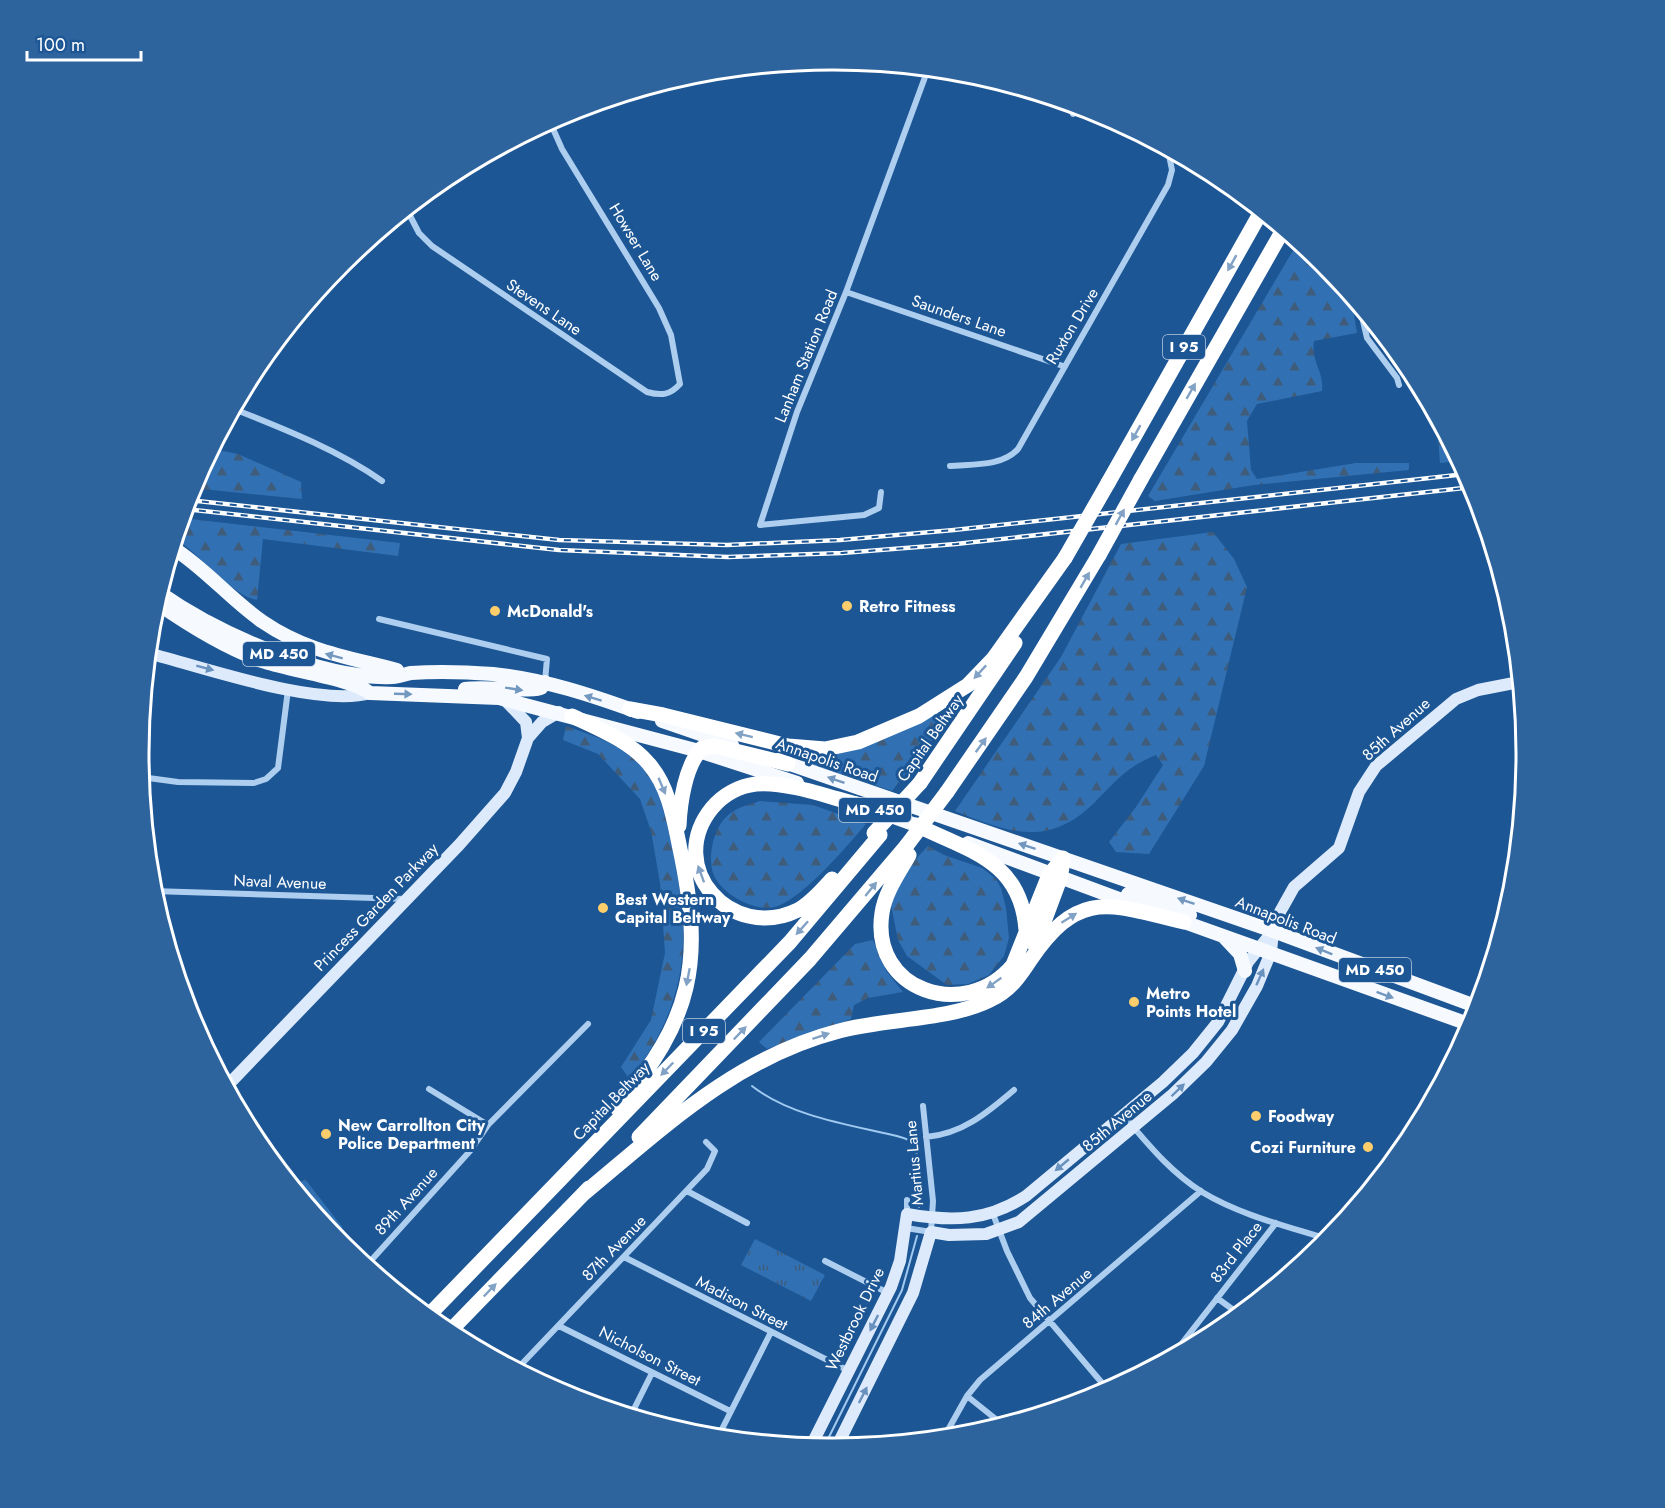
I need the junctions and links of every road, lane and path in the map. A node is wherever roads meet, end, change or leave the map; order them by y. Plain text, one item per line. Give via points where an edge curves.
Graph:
1 (925, 77) edge
2 (554, 131) edge
3 (1170, 160) edge
4 (410, 217) edge
5 (1257, 219) edge
6 (1279, 237) edge
7 (846, 292) junction
8 (1364, 324) edge
9 (1063, 366) junction
10 (681, 384) joint
11 (1400, 385) dead end
12 (241, 412) edge
13 (950, 466) dead end
14 (382, 481) dead end
15 (881, 492) dead end
16 (179, 553) edge
17 (1065, 558) junction
18 (167, 598) edge
19 (165, 608) edge
20 (379, 618) dead end
21 (157, 655) edge
22 (411, 674) junction
23 (545, 682) junction
24 (1512, 684) edge
25 (288, 689) junction
26 (370, 693) junction
27 (436, 695) junction
28 (505, 700) junction
29 (630, 709) junction
30 (565, 714) junction
31 (528, 738) junction
32 (699, 751) junction
33 (788, 764) junction
34 (150, 778) edge
35 (863, 806) junction
36 (916, 825) junction
37 (877, 834) junction
38 (678, 838) junction
39 (910, 847) junction
40 (1063, 858) junction
41 (1055, 877) junction
42 (1082, 887) junction
43 (163, 891) edge
44 (407, 899) junction
45 (1184, 922) junction
46 (1273, 931) junction
47 (1220, 934) junction
48 (1026, 936) junction
49 (1265, 950) junction
50 (1030, 961) junction
51 (1245, 971) junction
52 (1248, 1001) junction
53 (1469, 1003) edge
54 (1409, 1004) junction
55 (1466, 1011) edge
56 (1461, 1022) edge
57 (588, 1024) dead end
58 (1215, 1026) junction
59 (232, 1080) edge
60 (429, 1089) dead end
61 (1014, 1090) dead end
62 (923, 1106) dead end
63 (1124, 1115) junction
64 (488, 1125) junction
65 (1135, 1128) junction
66 (926, 1137) junction
67 (706, 1142) dead end
68 (687, 1191) junction
69 (1202, 1191) junction
70 (582, 1195) junction
71 (907, 1200) dead end
72 (907, 1214) junction
73 (993, 1214) junction
74 (932, 1218) junction
75 (522, 1219) junction
76 (747, 1223) dead end
77 (1276, 1223) junction
78 (906, 1228) junction
79 (999, 1231) junction
80 (931, 1232) junction
81 (1317, 1236) edge
82 (624, 1257) junction
83 (372, 1259) edge
84 (825, 1261) dead end
85 (888, 1293) junction
86 (1217, 1298) junction
87 (1231, 1308) edge
88 (435, 1309) edge
89 (1049, 1321) junction
90 (457, 1324) edge
91 (559, 1326) junction
92 (771, 1332) junction
93 (1185, 1339) edge
94 (523, 1363) edge
95 (849, 1371) junction
96 (652, 1373) junction
97 (1101, 1382) edge
98 (967, 1396) junction
99 (635, 1408) edge
100 (730, 1411) junction
101 (994, 1418) edge
102 (950, 1427) edge
103 (722, 1428) edge
104 (815, 1437) edge
105 (841, 1438) edge

1 - 7 street, Lanham Station Road
2 - 10 street, Howser Lane via 659,308 671,334
3 - 9 street, Ruxton Drive via 1172,170 1167,185
4 - 10 street, Stevens Lane via 432,246 647,392 667,394
5 -> 17 highway, Capital Beltway / I 95, bridge
39 -> 6 highway, I 95, bridge via 1026,677
7 - 9 street, Saunders Lane
7 - 15 street, Lanham Station Road via 797,412 760,525 864,515 879,508
8 - 11 street via 1367,339
9 - 13 street, Ruxton Drive via 1016,452 994,462
12 - 14 street via 309,441
22 -> 16 main road via 332,656 293,639 263,622
17 -> 29 highway via 993,659 968,685 919,716 858,742 825,748 797,747
17 - 37 highway, Capital Beltway / I 95, bridge via 1003,663 921,783
18 - 22 main road, Annapolis Road / MD 450 via 217,628 276,653 355,673 393,677
19 - 26 main road, Annapolis Road / MD 450 via 242,652 305,674 361,686
20 - 23 street via 547,659
21 -> 25 street
22 - 23 main road, Annapolis Road / MD 450 via 491,674
27 -> 23 main road via 478,687 533,692
29 -> 23 main road, Annapolis Road / MD 450
24 - 46 street, 85th Avenue via 1456,699 1376,766 1359,792 1343,842 1294,887
25 - 26 street via 338,696
25 - 34 street via 278,768 266,779 254,783
26 -> 27 main road, Annapolis Road / MD 450
27 - 28 main road, Annapolis Road / MD 450
28 - 30 main road, Annapolis Road / MD 450
28 - 31 street via 526,722
29 - 33 main road, Annapolis Road / MD 450
30 - 31 street, Princess Garden Parkway via 542,722
30 - 32 main road, Annapolis Road / MD 450
30 -> 38 highway via 624,742 648,762 663,785
31 - 44 street, Princess Garden Parkway via 504,793
32 - 33 highway via 715,746
32 - 35 main road, Annapolis Road / MD 450
32 - 38 highway via 684,790
40 -> 33 main road, Annapolis Road / MD 450
35 - 36 main road, Annapolis Road / MD 450
37 -> 35 highway via 816,896 788,914 761,918 735,912 713,895 700,874 696,848 701,824 717,803 739,789 772,784
36 - 41 main road, Annapolis Road / MD 450
36 - 48 highway via 1005,871 1023,905
37 -> 75 highway, Capital Beltway / I 95 via 790,942
38 -> 75 highway via 693,923 690,969 676,1019 642,1078
48 -> 39 highway via 1013,965 983,990 951,996 930,992 911,982 891,959 881,929 887,895
70 -> 39 highway, I 95 via 810,959
40 - 41 highway
46 -> 40 main road, Annapolis Road / MD 450
41 - 42 main road, Annapolis Road / MD 450
41 - 48 highway
41 - 50 highway
42 - 45 main road, Annapolis Road / MD 450
42 - 46 main road via 1093,883 1257,938
43 - 44 street, Naval Avenue
44 - 59 street, Princess Garden Parkway
45 - 47 main road, Annapolis Road / MD 450
50 -> 45 highway via 1060,923 1088,908 1107,905
46 - 49 street, 85th Avenue
53 -> 46 main road, Annapolis Road / MD 450
47 - 49 main road, Annapolis Road / MD 450
47 - 51 main road via 1240,954
49 - 51 street, 85th Avenue
52 -> 49 street, 85th Avenue
49 -> 54 main road, Annapolis Road / MD 450
70 -> 50 highway via 701,1097 761,1060 838,1031 975,1006 1004,992
51 - 58 street, 85th Avenue
52 - 58 street via 1239,999
65 -> 52 street, 85th Avenue via 1206,1062 1232,1030
54 - 55 main road via 1413,999 1428,999
54 - 56 main road, Annapolis Road / MD 450
57 - 64 street, 89th Avenue
58 - 63 street, 85th Avenue via 1179,1067
60 - 64 street
61 - 66 street via 963,1128
62 - 66 street, Martius Lane
63 - 65 street
63 -> 73 street, 85th Avenue via 1026,1196
64 - 83 street, 89th Avenue via 470,1151
65 - 69 street via 1163,1161
65 - 79 street, 85th Avenue via 1035,1212
66 - 74 street, Martius Lane
67 - 68 street, 87th Avenue via 715,1151 712,1162
68 - 76 street
68 - 82 street, 87th Avenue
69 - 77 street
69 - 89 street, 84th Avenue
90 -> 70 highway, I 95
71 - 72 street, Westbrook Drive
72 - 74 street, 85th Avenue
72 - 78 street, Westbrook Drive
73 - 74 street, 85th Avenue
73 - 79 street
74 - 80 street
75 - 88 highway, Capital Beltway / I 95
77 - 81 street
77 - 86 street, 83rd Place
78 - 80 street, 85th Avenue
78 - 85 street, Westbrook Drive via 900,1261
79 - 80 street, 85th Avenue via 971,1236
79 - 89 street via 1019,1278
105 -> 80 street via 914,1293
82 - 91 street, 87th Avenue
82 - 92 street, Madison Street
84 - 85 street
85 -> 95 street, Westbrook Drive
86 - 87 street, 83rd Place
86 - 93 street, 83rd Place
89 - 97 street
89 - 98 street, 84th Avenue via 980,1380
91 - 94 street, 87th Avenue
91 - 96 street, Nicholson Street
92 - 95 street, Madison Street
92 - 100 street
95 - 104 street, Westbrook Drive
96 - 99 street
96 - 100 street, Nicholson Street
98 - 101 street
98 - 102 street, 84th Avenue
100 - 103 street

